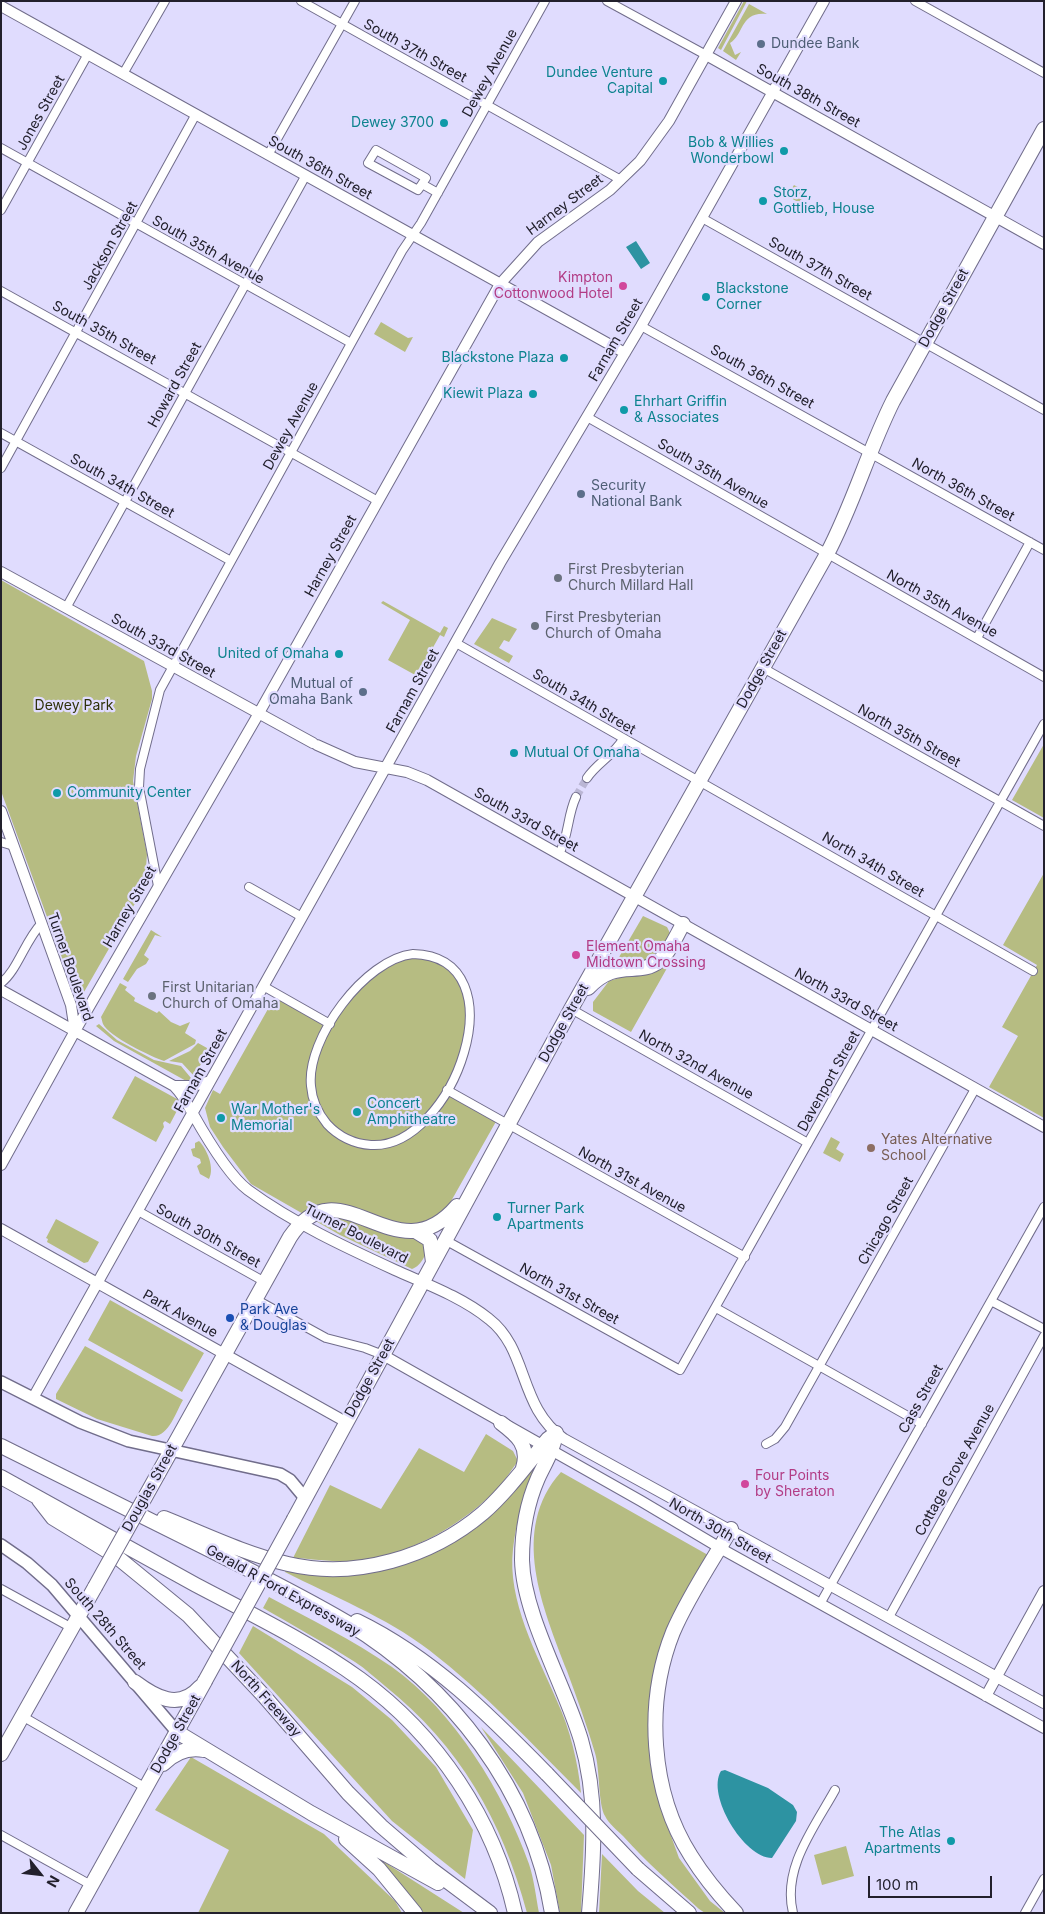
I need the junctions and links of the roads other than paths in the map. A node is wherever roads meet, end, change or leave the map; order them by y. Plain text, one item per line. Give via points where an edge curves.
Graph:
1 (165, 1) edge
2 (301, 1) edge
3 (355, 1) edge
4 (545, 1) edge
5 (607, 1) edge
6 (736, 1) edge
7 (824, 1) edge
8 (915, 1) edge
9 (1, 6) edge
10 (342, 24) junction
11 (88, 54) junction
12 (706, 55) junction
13 (1044, 73) edge
14 (123, 74) junction
15 (773, 92) junction
16 (487, 105) junction
17 (196, 114) junction
18 (1044, 130) edge
19 (1, 148) edge
20 (268, 155) junction
21 (27, 163) junction
22 (306, 175) junction
23 (622, 180) junction
24 (422, 184) junction
25 (438, 193) junction
26 (1, 210) edge
27 (995, 217) junction
28 (702, 218) junction
29 (136, 224) junction
30 (412, 236) junction
31 (1044, 244) edge
32 (245, 284) junction
33 (500, 284) junction
34 (1, 291) edge
35 (641, 326) junction
36 (77, 332) junction
37 (925, 342) junction
38 (351, 343) junction
39 (625, 353) junction
40 (186, 392) junction
41 (1044, 410) edge
42 (587, 417) junction
43 (1, 433) edge
44 (16, 441) junction
45 (291, 453) junction
46 (869, 453) junction
47 (1, 468) edge
48 (378, 501) junction
49 (125, 502) junction
50 (1030, 542) junction
51 (1044, 550) edge
52 (827, 554) junction
53 (231, 561) junction
54 (1, 572) edge
55 (66, 608) junction
56 (976, 638) junction
57 (456, 644) junction
58 (172, 667) junction
59 (763, 668) junction
60 (1044, 677) edge
61 (259, 713) junction
62 (1044, 724) edge
63 (623, 739) junction
64 (386, 768) junction
65 (587, 778) tunnel mouth
66 (699, 782) junction
67 (576, 798) tunnel mouth
68 (1000, 802) junction
69 (1, 811) edge
70 (1044, 826) edge
71 (1, 842) edge
72 (14, 846) junction
73 (559, 854) junction
74 (158, 886) junction
75 (252, 888) dead end
76 (634, 897) junction
77 (302, 916) junction
78 (936, 916) junction
79 (41, 924) junction
80 (683, 924) junction
81 (1033, 971) dead end
82 (1, 983) edge
83 (263, 986) junction
84 (1, 990) edge
85 (574, 1004) junction
86 (330, 1024) junction
87 (75, 1030) junction
88 (872, 1031) junction
89 (210, 1081) junction
90 (174, 1086) junction
91 (976, 1089) junction
92 (447, 1090) junction
93 (193, 1114) junction
94 (508, 1124) junction
95 (1044, 1127) edge
96 (808, 1143) junction
97 (1, 1165) edge
98 (478, 1179) junction
99 (1044, 1207) edge
100 (138, 1211) junction
101 (301, 1223) junction
102 (1, 1229) edge
103 (417, 1232) junction
104 (445, 1240) junction
105 (745, 1257) junction
106 (433, 1263) junction
107 (265, 1282) junction
108 (423, 1282) junction
109 (97, 1283) junction
110 (255, 1300) junction
111 (992, 1301) junction
112 (716, 1308) junction
113 (1044, 1329) edge
114 (1044, 1336) edge
115 (225, 1354) junction
116 (383, 1355) junction
117 (819, 1366) junction
118 (680, 1370) joint
119 (1, 1382) edge
120 (33, 1398) junction
121 (346, 1422) junction
122 (501, 1423) junction
123 (922, 1424) junction
124 (556, 1433) junction
125 (766, 1444) dead end
126 (1, 1446) edge
127 (548, 1448) junction
128 (171, 1450) junction
129 (522, 1471) junction
130 (57, 1473) junction
131 (1, 1477) edge
132 (36, 1496) junction
133 (305, 1498) junction
134 (730, 1529) junction
135 (1, 1545) edge
136 (720, 1548) junction
137 (831, 1585) junction
138 (284, 1588) junction
139 (1, 1589) edge
140 (1044, 1591) edge
141 (820, 1604) junction
142 (79, 1615) junction
143 (889, 1617) junction
144 (72, 1628) junction
145 (996, 1676) junction
146 (205, 1681) junction
147 (135, 1682) junction
148 (986, 1696) junction
149 (1044, 1703) edge
150 (22, 1716) junction
151 (1044, 1728) edge
152 (177, 1732) junction
153 (205, 1750) junction
154 (1, 1754) edge
155 (148, 1783) junction
156 (834, 1790) dead end
157 (311, 1813) junction
158 (1, 1835) edge
159 (1044, 1879) edge
160 (91, 1885) junction
161 (486, 1910) edge
162 (686, 1911) edge
163 (76, 1913) edge
164 (415, 1913) edge
165 (515, 1913) edge
166 (552, 1913) edge
167 (589, 1913) edge
168 (736, 1913) edge
169 (793, 1913) edge
170 (1025, 1913) edge

1 - 14 street
2 - 10 street, South 37th Street
3 - 10 street
4 - 16 street, Dewey Avenue
5 - 12 street, South 38th Street
6 - 12 main road, Harney Street
7 - 15 main road, Farnam Street
8 - 13 street
9 - 11 main road, South 36th Street
10 - 16 street, South 37th Street
10 - 20 street
11 - 14 main road, South 36th Street
11 - 21 street, Jones Street
12 - 15 main road, South 38th Street
12 - 23 main road, Harney Street via 656,142
14 - 17 main road, South 36th Street
15 - 27 main road, South 38th Street
15 - 28 main road, Farnam Street
16 - 23 street, South 37th Street
16 - 25 street, Dewey Avenue
17 - 20 main road, South 36th Street
17 - 29 street, Jackson Street
18 - 27 highway, Dodge Street
19 - 21 street, South 35th Avenue
20 - 22 main road, South 36th Street
21 - 26 street, Jones Street
21 - 29 street, South 35th Avenue
22 - 30 main road, South 36th Street
22 - 32 street, Howard Street
23 - 33 main road, Harney Street via 547,234
24 - 24 street via 426,178 376,150 368,163 418,190
24 - 25 street
25 - 30 street, Dewey Avenue
27 - 31 main road, South 38th Street
27 - 37 highway, Dodge Street
28 - 35 main road, Farnam Street
28 - 37 street, South 37th Street
29 - 32 street, South 35th Avenue
29 - 36 street, Jackson Street
30 - 33 main road, South 36th Street
30 - 38 street, Dewey Avenue
32 - 38 street, South 35th Avenue
32 - 40 street, Howard Street
33 - 39 main road, South 36th Street
33 - 48 main road, Harney Street
34 - 36 street, South 35th Street
35 - 39 main road, Farnam Street
35 - 46 street, South 36th Street
36 - 40 street, South 35th Street
36 - 44 street, Jackson Street
37 - 41 street, South 37th Street
37 - 46 highway, Dodge Street via 892,400
38 - 45 street, Dewey Avenue
39 - 42 main road, Farnam Street
40 - 45 street, South 35th Street
40 - 49 street, Howard Street
42 - 52 street, South 35th Avenue
42 - 57 main road, Farnam Street
43 - 44 street, South 34th Street
44 - 47 street, Jackson Street
44 - 49 street, South 34th Street
45 - 48 street, South 35th Street
45 - 53 street, Dewey Avenue
46 - 50 street, North 36th Street
46 - 52 highway, Dodge Street via 850,506
48 - 61 main road, Harney Street
49 - 53 street, South 34th Street
49 - 55 street, Howard Street
50 - 51 street, North 36th Street
50 - 56 street
52 - 56 street, North 35th Avenue
52 - 59 highway, Dodge Street
53 - 58 street, Dewey Avenue
54 - 55 main road, South 33rd Street
55 - 58 main road, South 33rd Street
56 - 60 street, North 35th Avenue
57 - 63 street, South 34th Street
57 - 64 main road, Farnam Street
58 - 61 main road, South 33rd Street
58 - 74 street, Dewey Avenue via 157,698 139,778
59 - 66 highway, Dodge Street
59 - 68 street, North 35th Street
61 - 64 main road, South 33rd Street via 355,762
61 - 74 main road, Harney Street
62 - 68 street, Davenport Street
63 - 65 street via 616,751 598,764
63 - 66 street, South 34th Street
64 - 73 main road, South 33rd Street via 423,778
64 - 77 main road, Farnam Street
66 - 76 highway, Dodge Street
66 - 78 street, North 34th Street
67 - 73 street via 570,811 567,838
68 - 70 street, North 35th Street
68 - 78 street, Davenport Street
69 - 72 main road, Turner Boulevard
71 - 72 street
72 - 79 main road, Turner Boulevard
73 - 76 main road, South 33rd Street
74 - 87 main road, Harney Street
75 - 77 street
76 - 80 main road, North 33rd Street
76 - 85 highway, Dodge Street
77 - 83 main road, Farnam Street
78 - 81 street, North 34th Street
78 - 88 street, Davenport Street
79 - 82 street
79 - 87 main road, Turner Boulevard via 71,1005
80 - 85 highway via 657,963 619,968 604,974
80 - 88 main road, North 33rd Street
83 - 86 street
83 - 89 main road, Farnam Street
84 - 87 main road
85 - 94 highway, Dodge Street
85 - 96 street, North 32nd Avenue
86 - 92 street via 315,1058 311,1087 322,1117 333,1130 346,1138 372,1145 403,1139 426,1120
86 - 92 street via 352,992 386,962 413,954 442,961 463,980 470,1010 464,1049
87 - 90 main road, Turner Boulevard
87 - 97 main road, Harney Street
88 - 91 main road, North 33rd Street
88 - 96 street, Davenport Street
89 - 90 main road via 194,1086
89 - 93 main road, Farnam Street
90 - 93 main road, Turner Boulevard
91 - 95 main road, North 33rd Street
91 - 117 street, Chicago Street
92 - 94 street, North 31st Avenue
93 - 100 main road, Farnam Street
93 - 101 main road, Turner Boulevard via 239,1183
94 - 98 highway, Dodge Street
94 - 105 street, North 31st Avenue
96 - 105 street, Davenport Street
98 - 103 highway via 443,1221
98 - 104 highway, Dodge Street
99 - 111 street, Cass Street
100 - 107 street, South 30th Street
100 - 109 main road, Farnam Street
101 - 103 highway via 319,1212 338,1209 392,1230
101 - 107 highway, Douglas Street
101 - 108 main road, Turner Boulevard
102 - 109 main road, Park Avenue
103 - 106 highway via 430,1240
104 - 106 highway, Dodge Street
104 - 118 street, North 31st Street
105 - 112 street, Davenport Street
106 - 108 highway, Dodge Street
107 - 110 highway, Douglas Street
108 - 116 highway, Dodge Street
108 - 124 main road, Turner Boulevard via 472,1307 499,1328 508,1341 537,1410
109 - 115 main road, Park Avenue
109 - 120 main road, Farnam Street
110 - 115 highway, Douglas Street
110 - 116 street via 326,1338
111 - 113 street
111 - 123 street, Cass Street
112 - 117 street
112 - 118 street, Davenport Street
114 - 143 street, Cottage Grove Avenue
115 - 121 main road, Park Avenue
115 - 128 highway, Douglas Street
116 - 121 highway, Dodge Street
116 - 122 main road, North 30th Street
117 - 123 street
117 - 125 street, Chicago Street via 780,1435
119 - 120 main road
120 - 128 main road via 105,1433
121 - 133 highway, Dodge Street
122 - 127 main road, North 30th Street
122 - 129 highway via 522,1441 526,1455
123 - 137 street, Cass Street
124 - 127 highway
124 - 134 main road, North 30th Street
126 - 130 highway, Gerald R Ford Expressway
127 - 129 highway
127 - 136 main road, North 30th Street
127 - 167 highway via 531,1496 522,1561 528,1597 574,1719 589,1774 594,1832
128 - 133 main road via 280,1474 290,1480
128 - 142 highway, Douglas Street, bridge
129 - 130 highway via 483,1512 436,1544 385,1563 347,1568 311,1568 266,1558
130 - 138 highway, Gerald R Ford Expressway
131 - 132 highway
132 - 161 highway, North Freeway via 53,1518 117,1557 188,1615 368,1812 425,1864
132 - 165 highway via 337,1664 394,1707 443,1760 473,1805 496,1852
133 - 146 highway, Dodge Street, bridge
134 - 136 highway
134 - 137 main road, North 30th Street
135 - 142 main road, South 28th Street via 46,1579
136 - 141 main road, North 30th Street
136 - 168 highway via 673,1632 659,1681 655,1725 657,1766 680,1836 712,1886
137 - 141 street, Cass Street
137 - 143 main road, North 30th Street
138 - 162 highway, bridge via 376,1631 426,1661 474,1701 638,1869
138 - 166 highway, Gerald R Ford Expressway via 345,1622 394,1656 432,1688 462,1720 490,1757 520,1810 540,1863
139 - 144 street
140 - 145 main road
141 - 148 main road, North 30th Street
142 - 144 highway, Douglas Street
142 - 147 main road, South 28th Street
143 - 145 main road, North 30th Street
144 - 150 highway, Douglas Street
145 - 148 main road
145 - 149 main road, North 30th Street
146 - 147 highway via 190,1695 173,1700 155,1696
146 - 152 highway, Dodge Street
147 - 152 main road, South 28th Street
148 - 151 main road, North 30th Street
150 - 154 highway, Douglas Street
150 - 155 street
152 - 153 highway
152 - 155 highway, Dodge Street
153 - 155 highway via 189,1749 178,1753 166,1761
153 - 157 highway
155 - 160 highway, Dodge Street
156 - 169 street via 796,1860 791,1879
157 - 161 highway
157 - 164 highway via 363,1853
158 - 160 street
159 - 170 street
160 - 163 highway, Dodge Street

